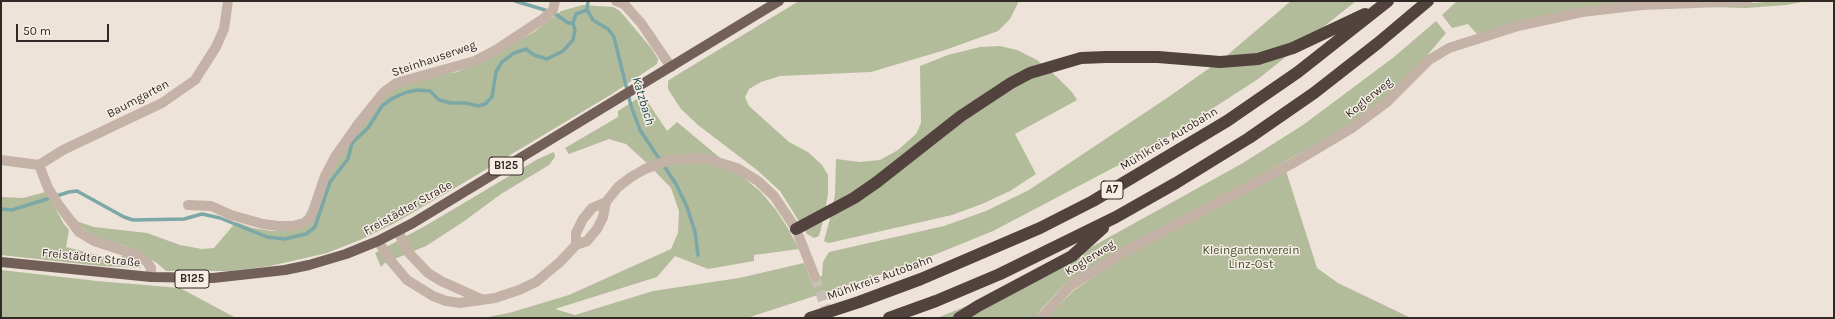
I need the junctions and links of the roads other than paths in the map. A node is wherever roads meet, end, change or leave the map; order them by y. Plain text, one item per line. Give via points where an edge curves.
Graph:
1 (228, 1) edge
2 (616, 1) edge
3 (779, 1) edge
4 (1428, 1) edge
5 (1748, 1) edge
6 (1385, 3) edge
7 (552, 9) edge
8 (671, 66) junction
9 (1, 160) edge
10 (40, 165) junction
11 (606, 202) junction
12 (188, 205) dead end
13 (1116, 217) junction
14 (796, 228) junction
15 (398, 231) junction
16 (378, 241) junction
17 (576, 245) junction
18 (1, 262) edge
19 (151, 277) junction
20 (815, 277) tunnel mouth
21 (481, 299) junction
22 (810, 318) edge
23 (890, 318) edge
24 (959, 318) edge
25 (1041, 318) edge

1 - 10 street, Baumgarten via 224,29 195,80 162,103 63,150
2 - 8 street via 624,4 641,23
3 - 8 main road, Freistädter Straße / B125
4 - 13 highway, A7 via 1378,43 1281,116 1183,179
5 - 25 street, Koglerweg via 1642,5 1589,11 1518,26 1449,48 1429,60 1387,102 1352,128 1295,162 1122,253 1070,286
6 - 14 highway via 1305,43 1258,59 1220,62 1158,57 1081,58 1030,73 968,112 854,198
6 - 22 highway, Mühlkreis Autobahn / A7 via 1298,72 1227,122 1093,201 1033,231 921,279
7 - 12 street, Steinhauserweg via 515,39 475,61 410,78 384,92 335,157 311,215 304,223 293,226 268,225 230,215 211,206
8 - 15 main road, Freistädter Straße / B125
9 - 10 street
10 - 19 street via 54,197 79,232 94,241 137,255 151,268
11 - 14 street via 618,187 631,177 655,165 680,158 704,158 737,168 758,181 774,196
11 - 17 street via 597,229 587,240
11 - 17 street via 592,208 584,219 576,234
13 - 23 highway, A7 via 1000,274
13 - 24 highway via 1072,256
14 - 20 street
15 - 16 main road, Freistädter Straße / B125
15 - 21 street via 408,252 428,273
16 - 19 main road, Freistädter Straße / B125 via 329,260 285,270 213,278
16 - 21 street via 407,280 419,289 454,302
17 - 21 street via 536,282 506,295
18 - 19 main road, Freistädter Straße / B125

